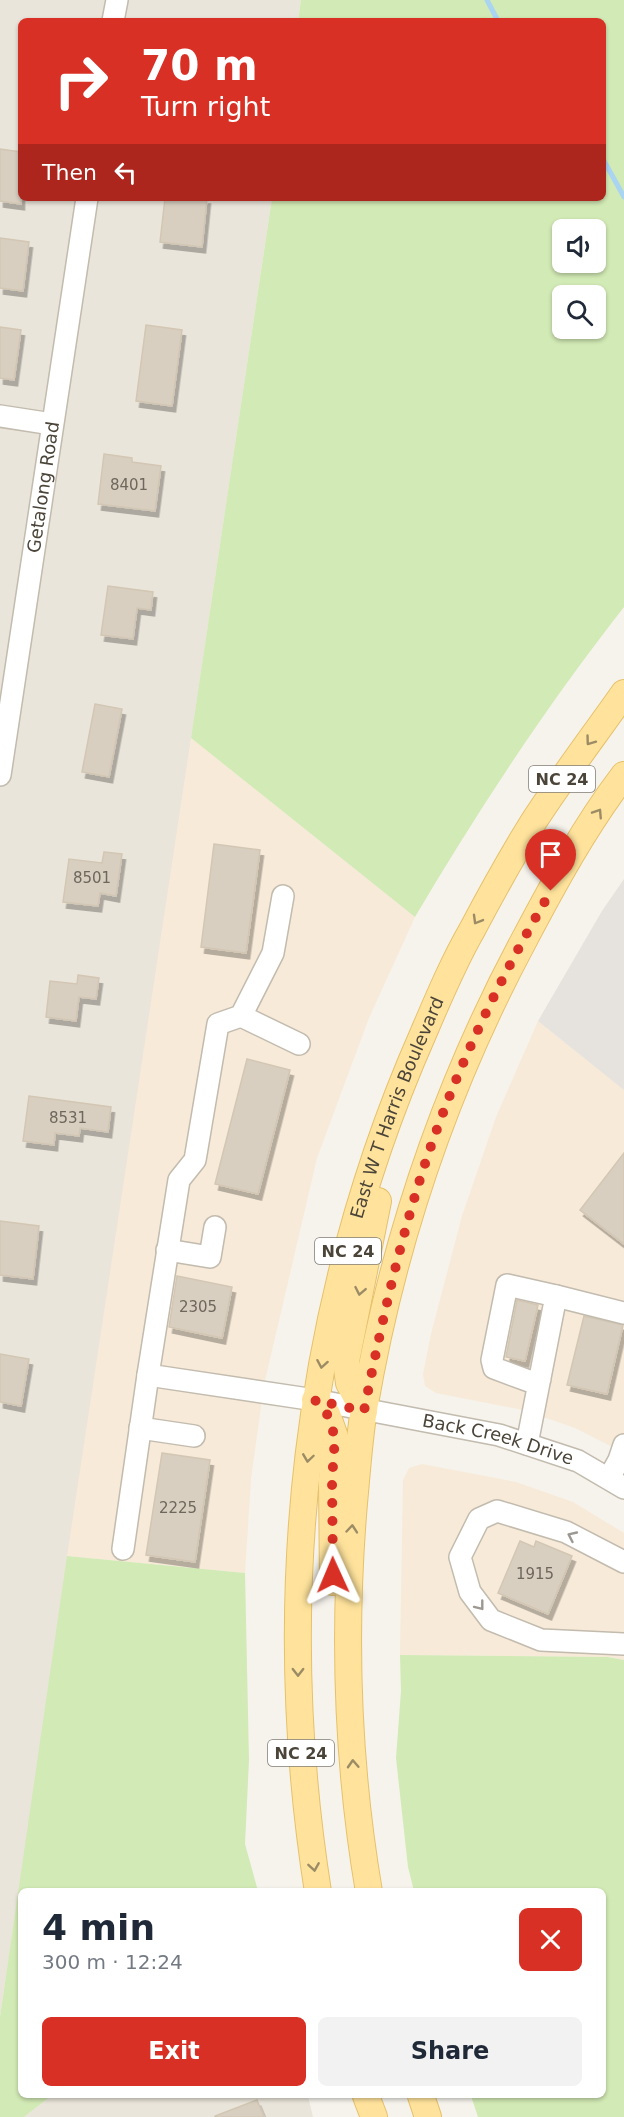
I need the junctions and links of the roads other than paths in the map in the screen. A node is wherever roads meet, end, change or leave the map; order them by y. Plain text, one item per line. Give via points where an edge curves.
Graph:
1 (117, 0) edge
2 (114, 18) edge
3 (87, 201) edge
4 (0, 416) edge
5 (52, 424) junction
6 (624, 693) edge
7 (0, 775) edge
8 (624, 775) edge
9 (283, 896) dead end
10 (241, 1016) junction
11 (299, 1044) dead end
12 (416, 1050) junction
13 (215, 1227) dead end
14 (167, 1250) junction
15 (556, 1296) junction
16 (624, 1313) edge
17 (148, 1376) junction
18 (540, 1379) junction
19 (315, 1400) junction
20 (364, 1411) junction
21 (140, 1428) junction
22 (194, 1436) dead end
23 (527, 1444) junction
24 (624, 1445) edge
25 (616, 1483) edge
26 (123, 1549) dead end
27 (624, 1562) edge
28 (621, 1637) edge
29 (350, 1713) junction
30 (317, 1888) edge
31 (368, 1888) edge
32 (367, 2098) edge
33 (422, 2098) edge
34 (374, 2117) edge
35 (428, 2117) edge

1 - 2 street
3 - 5 street, Getalong Road
4 - 5 street
5 - 7 street, Getalong Road
6 -> 12 main road, East W T Harris Boulevard / NC 24 via 526,835 471,932
20 -> 8 main road, NC 24 via 389,1290 413,1202 451,1097 488,1011 537,916
9 - 10 street via 273,954
10 - 11 street
10 - 14 street via 218,1024 195,1160 179,1180
12 -> 19 main road, East W T Harris Boulevard / NC 24 via 358,1208
12 -> 20 main road via 374,1218 346,1361 349,1383
13 - 14 street via 210,1257
14 - 17 street
15 - 16 street
15 - 18 street
15 - 18 street via 507,1285 492,1360 494,1368 503,1372 529,1382
17 - 19 street, Back Creek Drive
17 - 21 street
18 - 23 street
19 - 20 street, Back Creek Drive
19 - 29 main road via 327,1414 335,1437 334,1622
19 -> 30 main road, East W T Harris Boulevard / NC 24 via 300,1532 297,1625 302,1761
20 - 23 street, Back Creek Drive via 499,1435
29 -> 20 main road, NC 24 via 351,1538
21 - 22 street
21 - 26 street
23 - 25 street, Back Creek Drive via 578,1461
24 - 25 street
27 -> 28 street via 566,1532 497,1511 479,1519 460,1557 470,1592 492,1620 541,1640
31 -> 29 main road, NC 24
32 - 34 main road
33 - 35 main road

